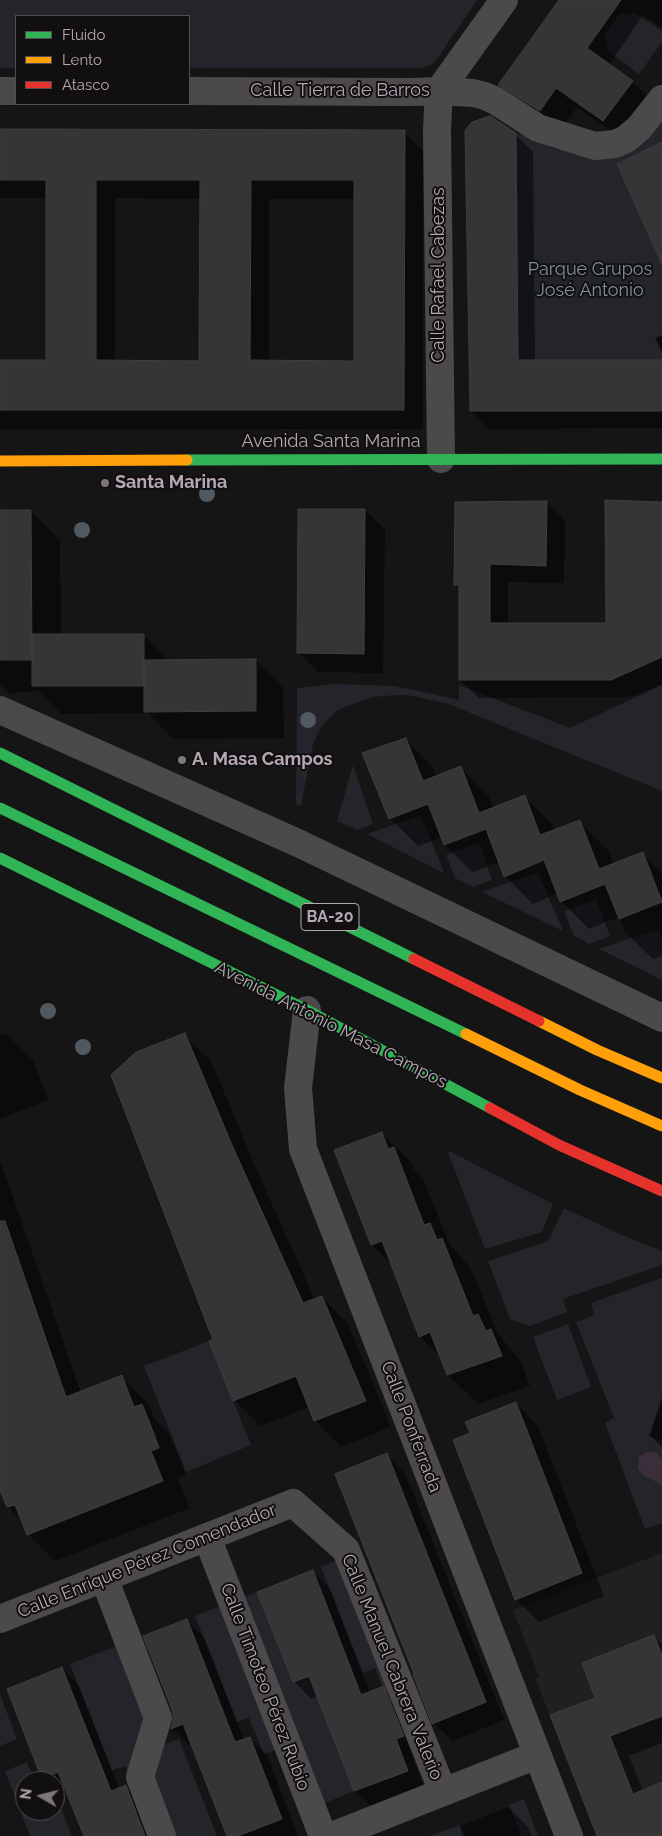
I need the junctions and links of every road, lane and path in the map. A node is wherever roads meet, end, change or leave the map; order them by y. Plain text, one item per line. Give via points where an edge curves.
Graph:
1 (504, 0) edge
2 (0, 91) edge
3 (15, 91) edge
4 (190, 91) edge
5 (439, 91) junction
6 (662, 99) edge
7 (662, 459) edge
8 (441, 460) junction
9 (0, 461) edge
10 (0, 710) edge
11 (0, 753) edge
12 (0, 808) edge
13 (0, 858) edge
14 (307, 1010) junction
15 (662, 1018) edge
16 (662, 1078) edge
17 (662, 1126) edge
18 (662, 1191) edge
19 (294, 1503) joint
20 (207, 1537) junction
21 (104, 1578) junction
22 (0, 1619) edge
23 (537, 1755) junction
24 (443, 1792) junction
25 (162, 1836) edge
26 (323, 1836) edge
27 (332, 1836) edge
28 (569, 1836) edge

1 - 5 street, Calle Tierra de Barros
2 - 3 street
4 - 5 street, Calle Tierra de Barros
5 - 6 street via 485,96 538,128 595,146 626,139 640,128
5 - 8 street, Calle Rafael Cabezas
7 - 8 main road, Avenida Santa Marina
8 - 9 main road, Avenida Santa Marina
10 - 15 street via 298,843
11 - 16 main road, BA-20 via 597,1050
12 - 17 main road, BA-20 via 580,1090
13 - 14 main road, Avenida Antonio Masa Campos
14 - 18 main road, Avenida Antonio Masa Campos via 559,1145
14 - 23 street, Calle Ponferrada via 298,1088 303,1150
19 - 20 street, Calle Enrique Pérez Comendador
19 - 24 street, Calle Manuel Cabrera Valerio via 346,1550
20 - 21 street, Calle Enrique Pérez Comendador
20 - 26 street, Calle Timoteo Pérez Rubio
21 - 22 street, Calle Enrique Pérez Comendador
21 - 25 street via 158,1718 140,1777
23 - 24 street
23 - 28 street, Calle Ponferrada
24 - 27 street

